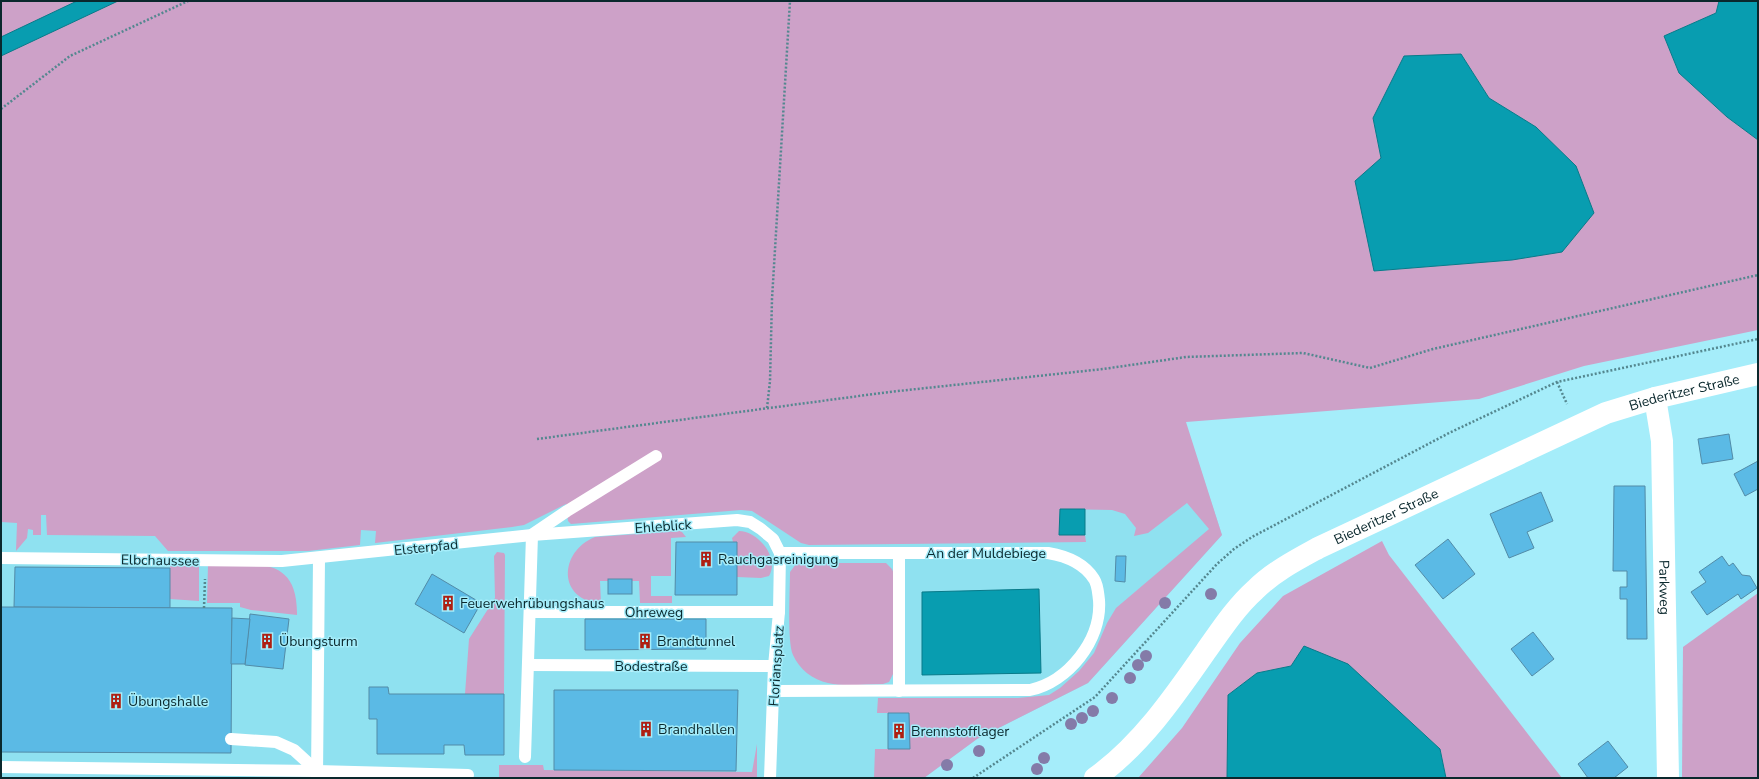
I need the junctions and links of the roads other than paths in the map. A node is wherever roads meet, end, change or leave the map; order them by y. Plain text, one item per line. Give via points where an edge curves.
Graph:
1 (1758, 374) edge
2 (1655, 398) junction
3 (656, 456) dead end
4 (532, 535) junction
5 (780, 553) junction
6 (899, 553) junction
7 (1, 558) edge
8 (319, 558) junction
9 (530, 612) junction
10 (779, 612) junction
11 (528, 665) junction
12 (774, 666) junction
13 (774, 691) junction
14 (899, 691) junction
15 (231, 739) dead end
16 (525, 757) dead end
17 (1, 767) edge
18 (317, 774) edge
19 (468, 775) dead end
20 (770, 778) edge
21 (1095, 778) edge
22 (1668, 778) edge

1 - 2 street, Biederitzer Straße
2 - 21 street, Biederitzer Straße via 1606,413 1577,426 1318,548 1276,573 1255,589 1234,614 1148,729
2 - 22 street, Parkweg via 1662,441
3 - 4 lane
4 - 5 lane, Ehleblick via 737,520 750,522 761,529 773,539
4 - 8 lane, Elsterpfad
4 - 9 lane
5 - 6 lane, An der Muldebiege
5 - 10 lane, Floriansplatz
6 - 14 lane
6 - 14 lane, An der Muldebiege via 1062,555 1076,561 1094,580 1099,604 1095,627 1086,648 1063,675 1041,688
7 - 8 lane, Elbchaussee via 282,561
8 - 18 lane
9 - 10 lane, Ohreweg
9 - 11 lane
10 - 12 lane, Floriansplatz
11 - 12 lane, Bodestraße
11 - 16 lane
12 - 13 lane, Floriansplatz
13 - 14 lane, An der Muldebiege
13 - 20 lane, Floriansplatz
15 - 18 lane via 276,742 294,750
17 - 18 lane
18 - 19 lane

